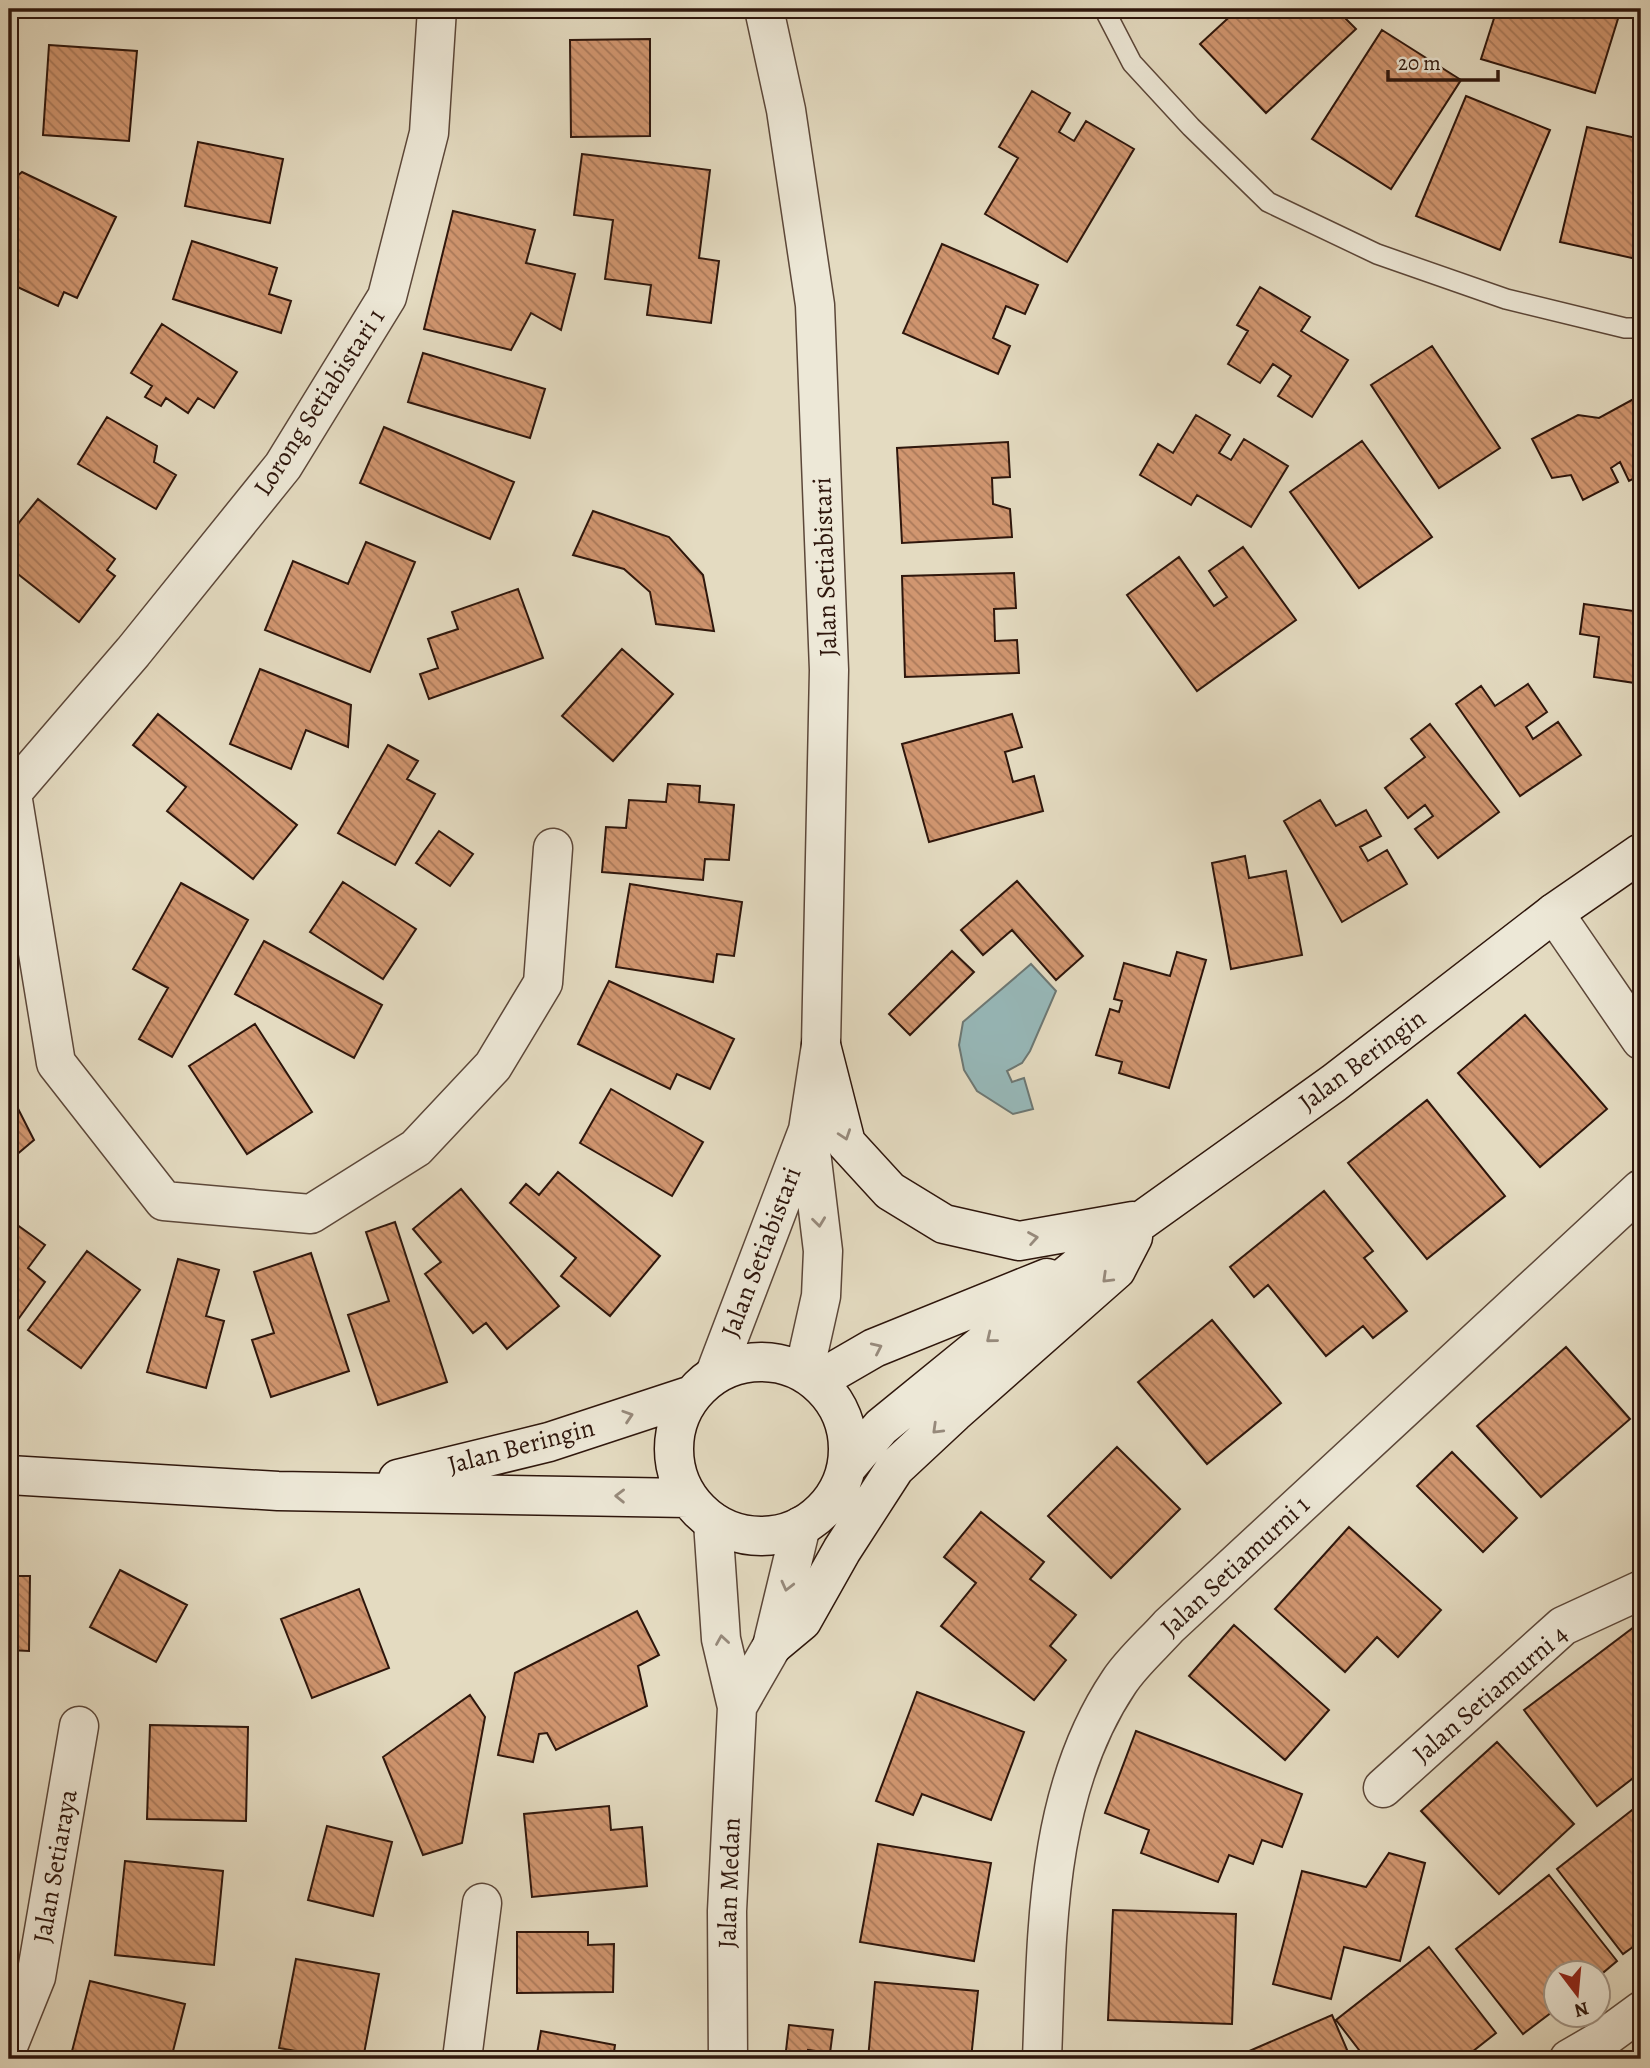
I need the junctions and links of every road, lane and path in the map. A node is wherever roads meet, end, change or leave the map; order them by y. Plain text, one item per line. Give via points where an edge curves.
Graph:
1 (437, 9) edge
2 (764, 9) edge
3 (1104, 9) edge
4 (1641, 328) edge
5 (10, 795) edge
6 (553, 848) dead end
7 (1641, 853) edge
8 (1554, 913) junction
9 (1641, 1040) edge
10 (821, 1045) junction
11 (808, 1130) junction
12 (1641, 1189) edge
13 (1142, 1220) junction
14 (1081, 1264) junction
15 (810, 1376) junction
16 (703, 1385) junction
17 (847, 1467) junction
18 (9, 1475) edge
19 (349, 1491) junction
20 (701, 1510) junction
21 (801, 1526) junction
22 (1641, 1590) edge
23 (772, 1646) junction
24 (737, 1707) junction
25 (79, 1726) dead end
26 (1383, 1788) dead end
27 (482, 1903) dead end
28 (1641, 2011) edge
29 (9, 2044) edge
30 (462, 2059) edge
31 (728, 2059) edge
32 (1042, 2059) edge
33 (1569, 2059) edge

1 - 5 street, Lorong Setiabistari 1 via 429,133 387,297 283,466
2 - 10 street, Jalan Setiabistari via 786,110 815,305 829,670
3 - 4 lane via 1132,63 1268,202 1377,254 1506,299
5 - 6 street via 56,1063 164,1201 310,1214 416,1148 493,1066 543,983
7 - 8 street, Jalan Beringin
8 - 9 street
8 - 13 street, Jalan Beringin via 1334,1083
10 - 11 street, Jalan Setiabistari
10 -> 13 street via 846,1143 890,1191 944,1224 1019,1241
11 -> 15 street, Jalan Setiabistari via 823,1251
11 - 16 street, Jalan Setiabistari
12 - 32 street, Jalan Setiamurni 1 via 1169,1626 1120,1680 1086,1738 1064,1803 1046,1940
13 - 14 street, Jalan Beringin
13 -> 23 street via 1116,1270 895,1468 802,1621
15 -> 14 street, Jalan Beringin
14 -> 17 street, Jalan Beringin via 881,1427
15 - 16 street via 782,1363 759,1361 736,1365
15 - 17 street via 834,1398 844,1420 849,1443
19 -> 16 street, Jalan Beringin via 549,1442
16 - 20 street via 678,1419 673,1446 677,1472
17 - 21 street via 831,1502
18 - 19 street, Jalan Beringin
20 -> 19 street, Jalan Beringin
20 - 21 street via 747,1535 765,1536
24 -> 20 street, Jalan Medan via 721,1639
21 -> 23 street, Jalan Medan
22 - 26 street, Jalan Setiamurni 4 via 1563,1626
23 - 24 street, Jalan Medan
24 - 31 street, Jalan Medan via 727,1912
25 - 29 street, Jalan Setiaraya via 36,1977
27 - 30 street
28 - 33 street

